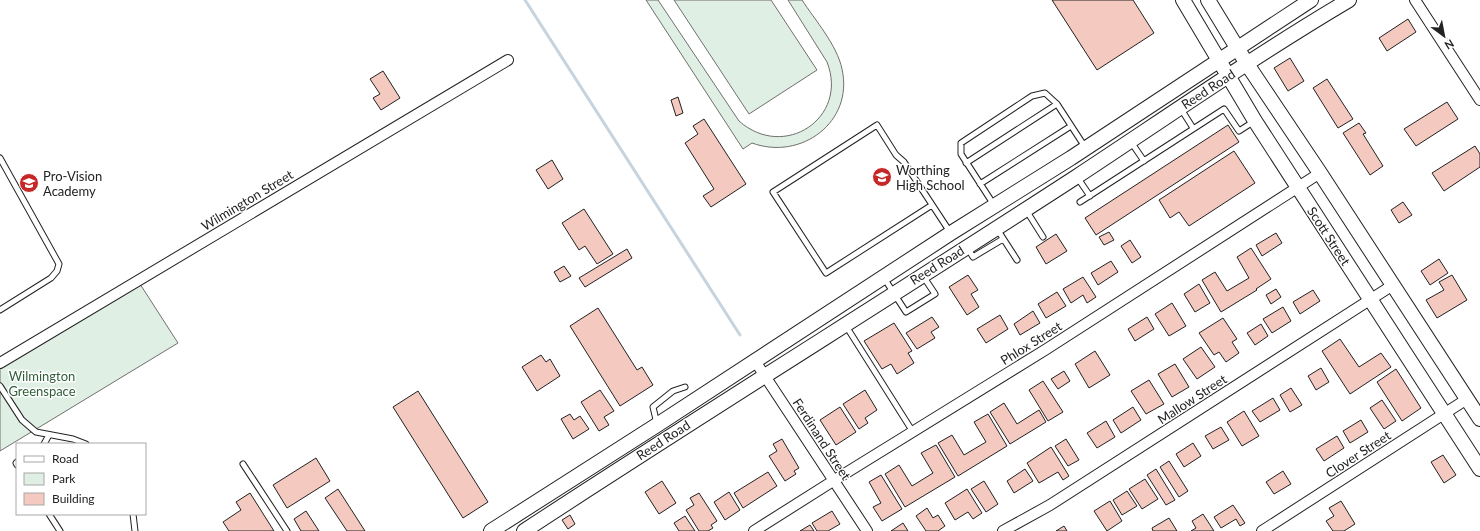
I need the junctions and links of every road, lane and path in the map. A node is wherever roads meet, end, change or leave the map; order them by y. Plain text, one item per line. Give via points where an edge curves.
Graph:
1 (1183, 0) edge
2 (1208, 0) edge
3 (1311, 0) edge
4 (1350, 0) edge
5 (1415, 0) edge
6 (1238, 49) junction
7 (508, 60) dead end
8 (1218, 62) junction
9 (1247, 64) junction
10 (1227, 77) junction
11 (1480, 100) edge
12 (1057, 104) junction
13 (1180, 108) junction
14 (1254, 121) junction
15 (1071, 126) junction
16 (1193, 128) junction
17 (1130, 141) junction
18 (1085, 148) junction
19 (0, 158) edge
20 (1144, 161) junction
21 (966, 163) junction
22 (1094, 164) junction
23 (1320, 173) junction
24 (1077, 176) junction
25 (980, 184) junction
26 (1297, 187) junction
27 (1090, 196) junction
28 (1080, 202) dead end
29 (932, 205) junction
30 (994, 206) junction
31 (1025, 209) junction
32 (951, 233) junction
33 (1000, 233) junction
34 (1043, 237) dead end
35 (1017, 260) dead end
36 (922, 274) junction
37 (884, 277) junction
38 (1393, 285) junction
39 (894, 293) junction
40 (1370, 300) junction
41 (0, 310) edge
42 (844, 324) junction
43 (755, 360) junction
44 (0, 363) edge
45 (765, 374) junction
46 (0, 386) edge
47 (685, 386) dead end
48 (1467, 399) junction
49 (1444, 414) junction
50 (1480, 419) edge
51 (657, 425) junction
52 (913, 432) junction
53 (49, 435) junction
54 (666, 438) junction
55 (45, 443) edge
56 (83, 443) edge
57 (243, 464) dead end
58 (1480, 469) edge
59 (833, 480) junction
60 (533, 504) junction
61 (50, 515) edge
62 (133, 515) edge
63 (543, 518) junction
64 (60, 531) edge
65 (135, 531) edge
66 (286, 531) edge
67 (491, 531) edge
68 (524, 531) edge
69 (754, 531) edge
70 (867, 531) edge
71 (1003, 531) edge
72 (1262, 531) edge

1 - 8 street, Scott Street
2 - 6 street, Scott Street
3 - 6 street, Reed Road
4 - 9 street, Reed Road
5 - 11 street
6 - 8 street, Reed Road
6 - 9 street, Scott Street
7 - 44 street, Wilmington Street
8 - 10 street, Scott Street
8 - 18 street, Reed Road
9 - 10 street, Reed Road
9 - 23 street, Scott Street
10 - 13 street, Reed Road
10 - 14 street, Scott Street
12 - 15 lane
12 - 21 lane
12 - 21 lane via 1045,93 1032,96 961,144 960,154
13 - 16 lane
13 - 17 street, Reed Road
14 - 16 lane via 1239,131 1224,109
14 - 26 street, Scott Street
15 - 18 lane
15 - 25 lane
16 - 20 lane
17 - 20 lane
17 - 22 street, Reed Road
18 - 22 street
18 - 30 street, Reed Road
19 - 41 lane via 59,264 51,278
20 - 27 lane
21 - 25 lane
22 - 24 street, Reed Road
23 - 26 street, Phlox Street
23 - 38 street, Scott Street
24 - 27 lane
24 - 31 street, Reed Road
25 - 30 lane
26 - 40 street, Scott Street
26 - 52 street, Phlox Street
27 - 28 lane
29 - 29 lane via 826,273 773,192 877,125
29 - 32 lane
30 - 32 street, Reed Road
31 - 33 street, Reed Road
31 - 34 lane
32 - 37 street, Reed Road
33 - 35 lane
33 - 36 street, Reed Road via 966,246
36 - 39 street, Reed Road
36 - 39 lane via 936,294 906,312
37 - 39 lane
37 - 43 street, Reed Road
38 - 40 street, Mallow Street
38 - 48 street, Scott Street
39 - 42 street, Reed Road
40 - 49 street, Scott Street
40 - 71 street, Mallow Street via 1050,505
42 - 45 street, Reed Road
42 - 52 lane
43 - 45 street, Ferdinand Street
43 - 51 street, Reed Road
45 - 54 street, Reed Road
45 - 59 street, Ferdinand Street
46 - 53 lane via 22,420 36,432
47 - 51 lane via 673,390 653,407
48 - 49 street, Clover Street
48 - 50 street, Scott Street
49 - 58 street, Scott Street
49 - 72 street, Clover Street
51 - 54 street
51 - 60 street, Reed Road
52 - 59 street, Phlox Street
53 - 55 lane
53 - 56 lane
54 - 63 street, Reed Road
57 - 66 lane
59 - 69 street, Phlox Street
59 - 70 street, Ferdinand Street
60 - 63 street
60 - 67 street, Reed Road
61 - 64 lane
62 - 65 lane
63 - 68 street, Reed Road

